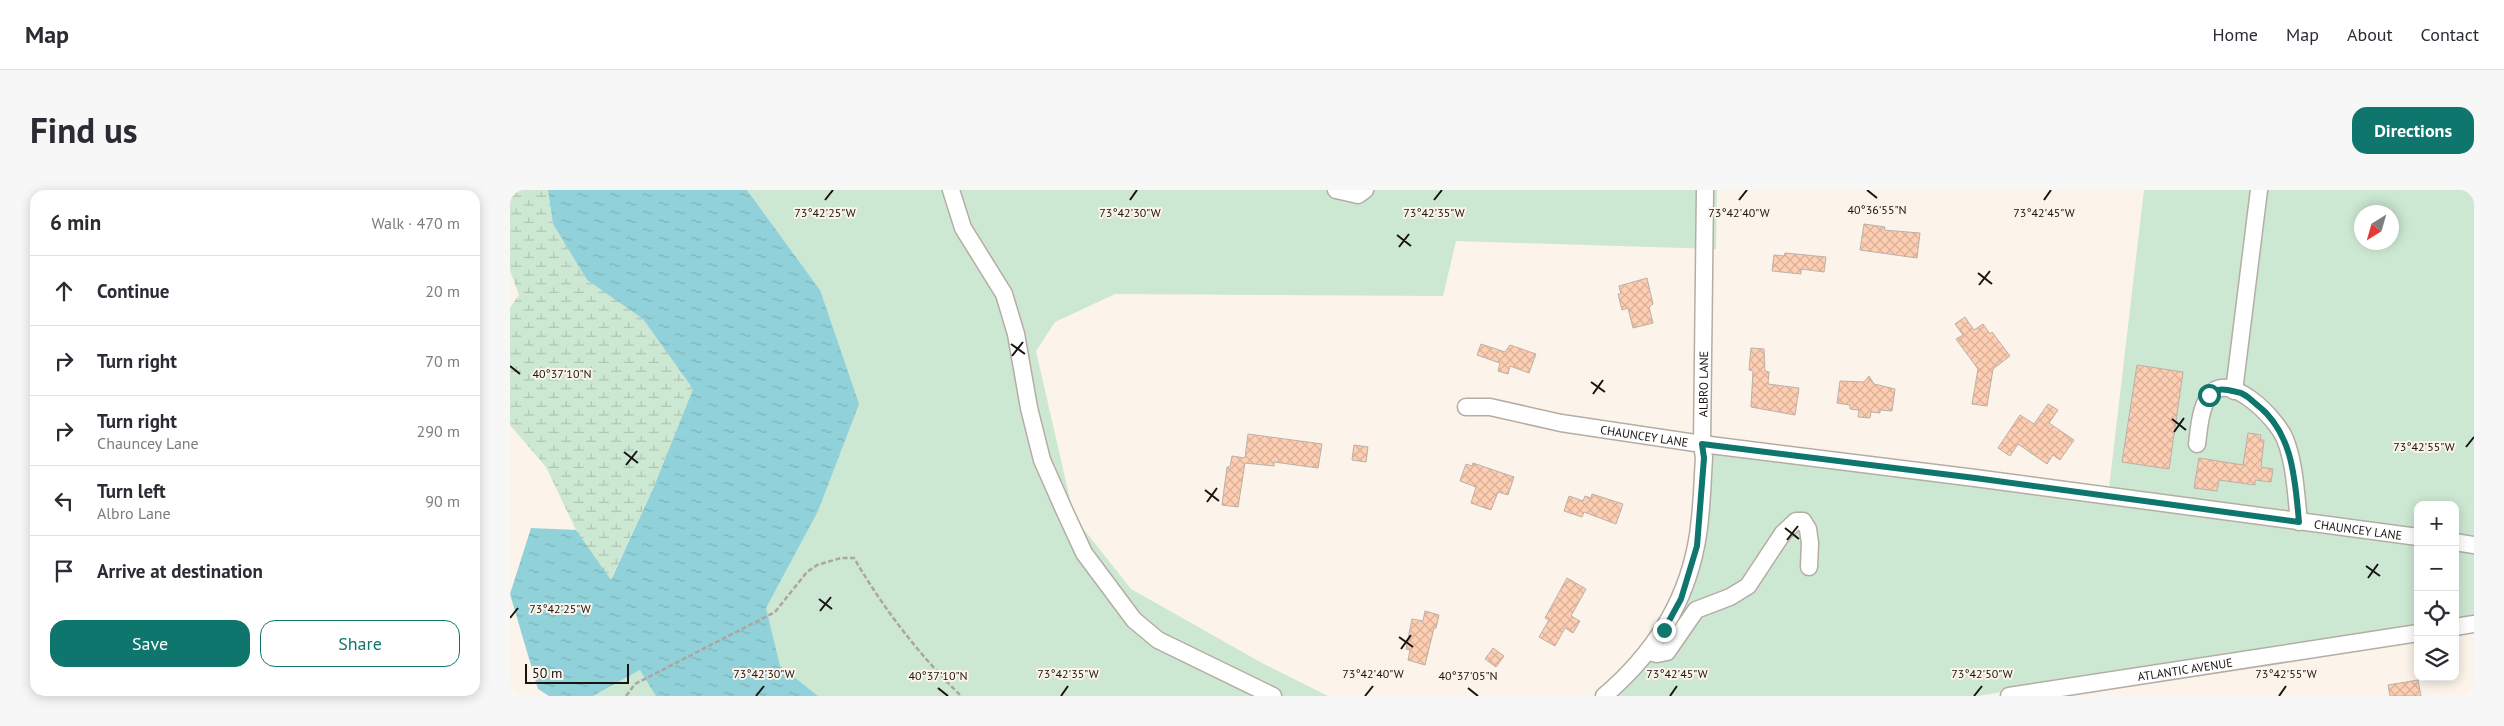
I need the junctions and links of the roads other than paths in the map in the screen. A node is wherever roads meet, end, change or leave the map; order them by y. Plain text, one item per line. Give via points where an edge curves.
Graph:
1 (951, 190) edge
2 (1336, 190) edge
3 (1364, 190) edge
4 (1705, 190) edge
5 (2259, 190) edge
6 (2234, 391) junction
7 (1466, 407) dead end
8 (1702, 444) junction
9 (2197, 444) dead end
10 (2299, 522) junction
11 (2414, 536) edge
12 (2459, 543) edge
13 (2474, 545) edge
14 (1809, 567) dead end
15 (2474, 624) edge
16 (2459, 626) edge
17 (2414, 634) edge
18 (1649, 652) junction
19 (1272, 696) edge
20 (1604, 696) edge
21 (2009, 696) edge

1 - 19 street via 964,228 1004,294 1016,334 1042,460 1084,553 1143,629 1158,640
2 - 3 street via 1358,195
4 - 8 street, ALBRO LANE
5 - 6 street
6 - 9 street via 2216,389 2209,395 2203,407
6 - 10 street via 2242,393 2267,412 2284,437 2296,487
7 - 8 street, CHAUNCEY LANE via 1490,407 1561,423
8 - 10 street, CHAUNCEY LANE
8 - 18 street, ALBRO LANE via 1704,458 1697,546 1681,599
10 - 11 street, CHAUNCEY LANE
12 - 13 street
14 - 18 street via 1808,529 1804,521 1796,521 1783,533 1748,586 1696,610 1667,652
15 - 16 street
17 - 21 street, ATLANTIC AVENUE
18 - 20 street, ALBRO LANE

